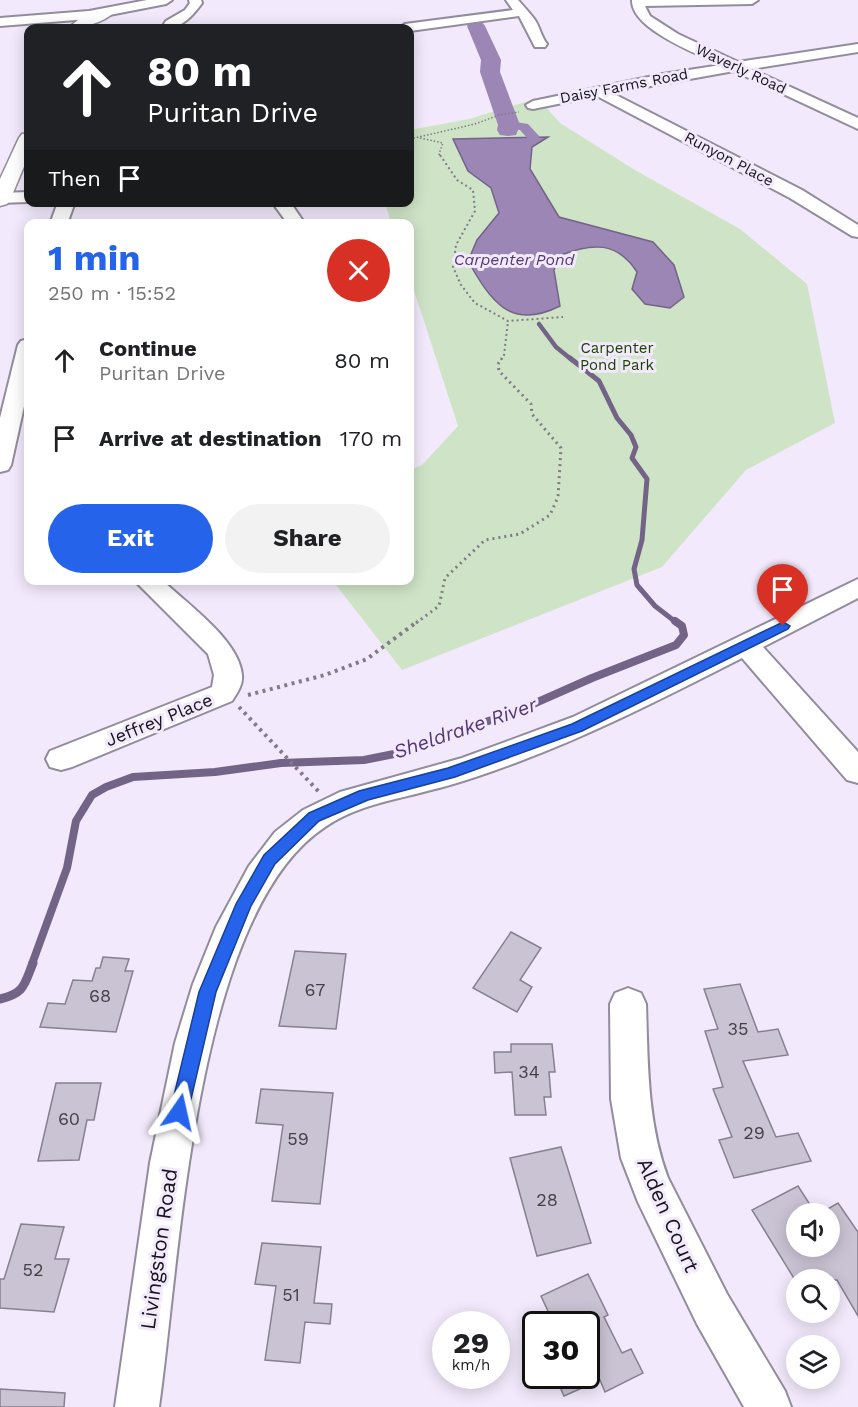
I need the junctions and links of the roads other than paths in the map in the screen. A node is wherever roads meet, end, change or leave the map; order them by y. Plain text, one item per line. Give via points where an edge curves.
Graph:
1 (78, 0) edge
2 (166, 0) edge
3 (195, 0) edge
4 (512, 0) edge
5 (752, 0) edge
6 (637, 2) edge
7 (107, 12) joint
8 (523, 12) junction
9 (0, 22) edge
10 (48, 24) edge
11 (72, 24) edge
12 (75, 24) edge
13 (170, 24) dead end
14 (414, 27) edge
15 (540, 44) dead end
16 (858, 48) edge
17 (735, 66) junction
18 (598, 90) junction
19 (533, 105) dead end
20 (858, 124) edge
21 (24, 147) edge
22 (24, 197) edge
23 (0, 198) edge
24 (285, 207) edge
25 (294, 219) edge
26 (858, 232) edge
27 (24, 362) edge
28 (0, 465) edge
29 (151, 585) edge
30 (858, 588) edge
31 (746, 645) junction
32 (62, 759) dead end
33 (858, 772) edge
34 (628, 1004) dead end
35 (137, 1407) edge
36 (769, 1407) edge

1 - 11 main road
2 - 7 street
3 - 13 street via 189,13
4 - 8 street
5 - 6 street
6 - 17 street, Waverly Road via 645,18 655,26
7 - 12 main road
8 - 14 street
8 - 15 street
9 - 10 street
16 - 17 street, Daisy Farms Road
17 - 18 street, Daisy Farms Road
17 - 20 street, Waverly Road
18 - 19 street, Daisy Farms Road
18 - 26 street, Runyon Place via 796,194
21 - 23 main road
22 - 23 street
24 - 25 street
27 - 28 street
29 - 32 street, Jeffrey Place via 220,650 228,675 226,687 222,694
30 - 31 street, Livingston Road
31 - 33 street
31 - 35 street, Livingston Road via 577,727 470,767 364,795 334,807 314,817 270,860 225,947 204,1004 183,1089 163,1204
34 - 36 street, Alden Court via 630,1099 641,1158 697,1279

